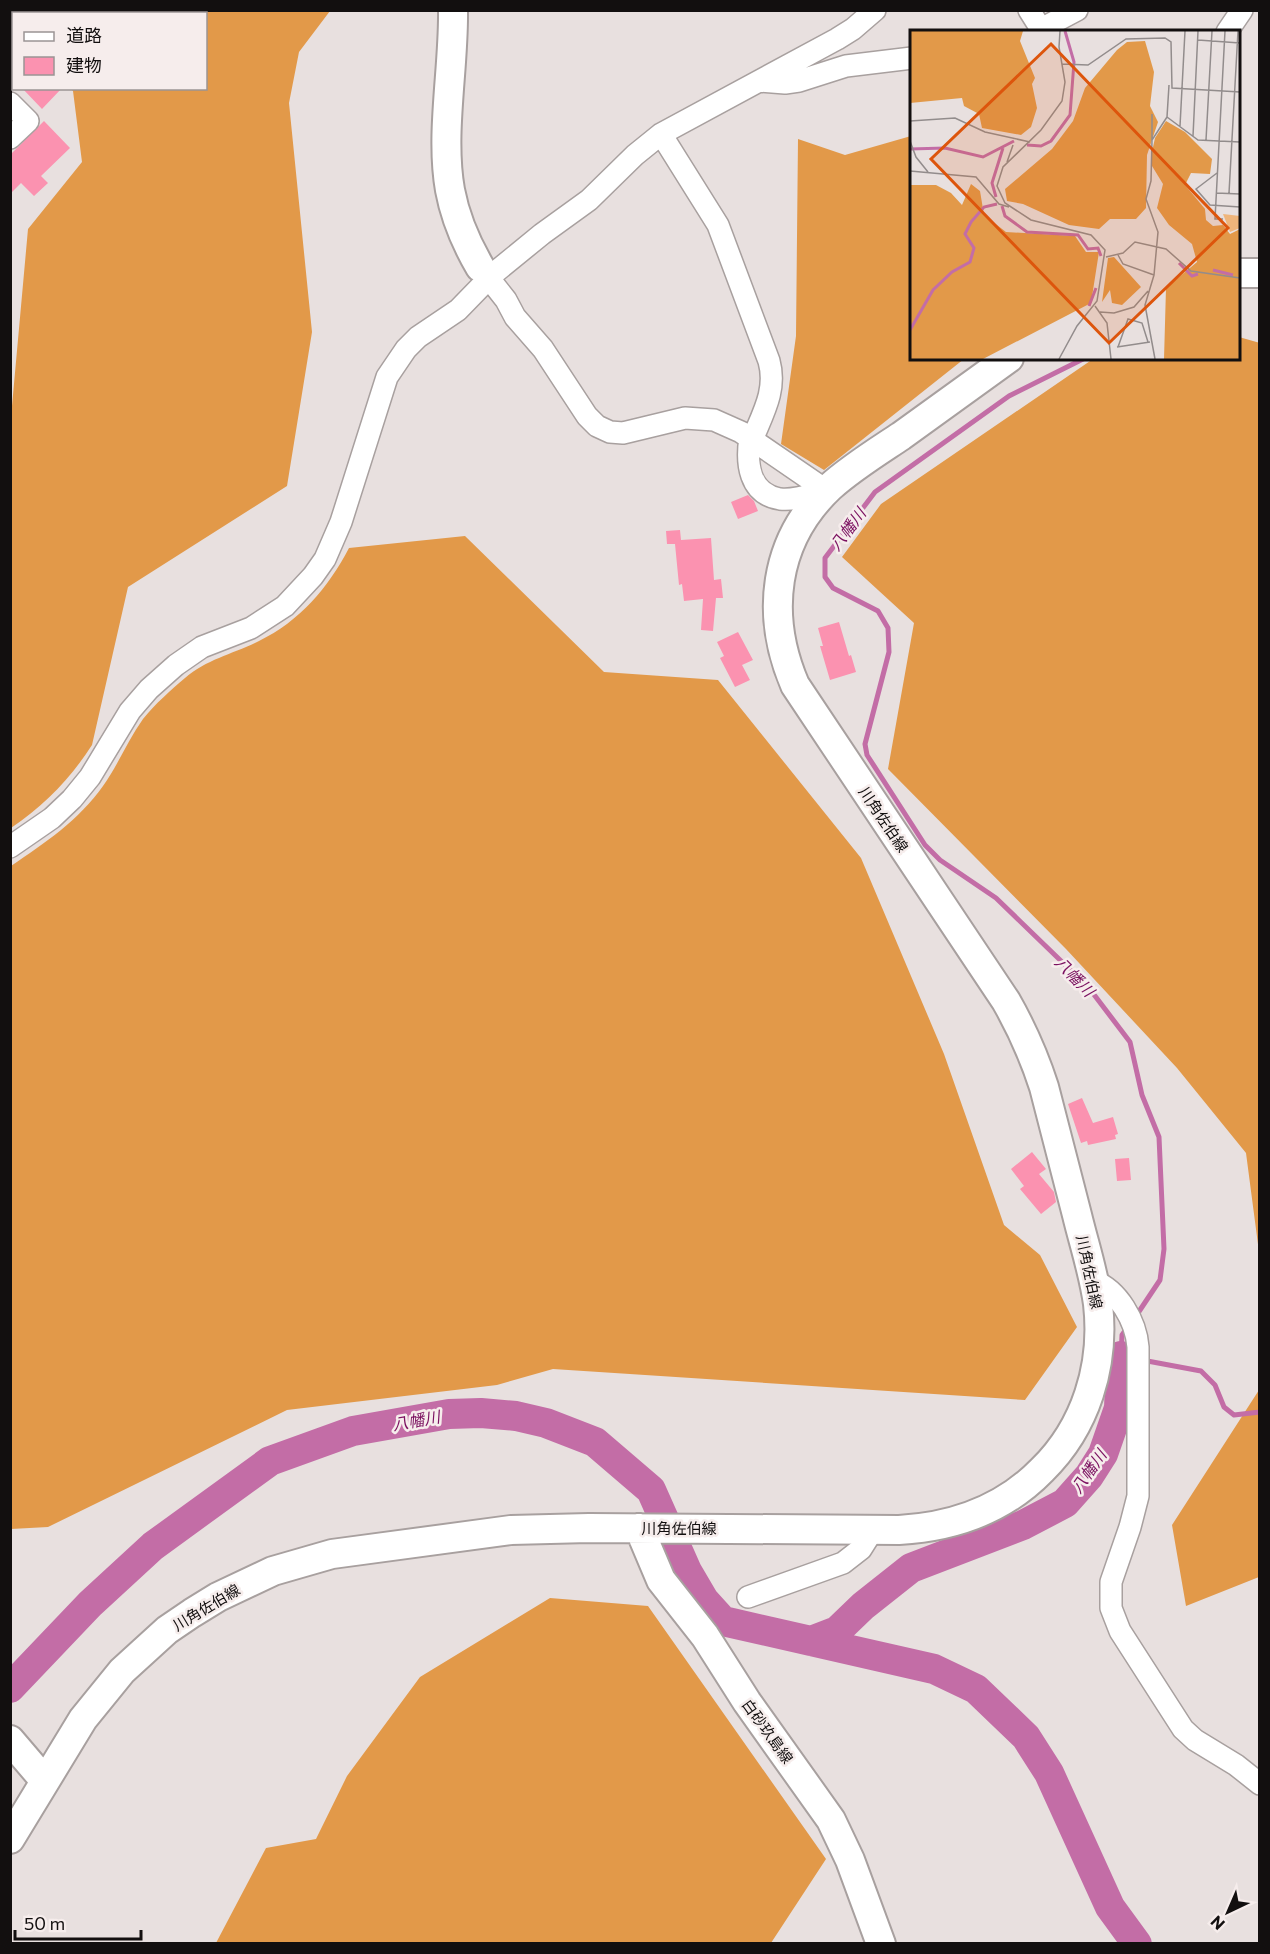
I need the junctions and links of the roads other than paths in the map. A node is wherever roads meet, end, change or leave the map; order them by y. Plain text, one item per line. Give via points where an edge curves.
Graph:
1 (453, 10) edge
2 (875, 10) edge
3 (1029, 10) edge
4 (1077, 10) edge
5 (1242, 10) edge
6 (1228, 30) edge
7 (910, 58) edge
8 (759, 81) junction
9 (10, 103) edge
10 (662, 134) junction
11 (10, 138) edge
12 (484, 273) junction
13 (1240, 273) edge
14 (1260, 273) edge
15 (1006, 360) edge
16 (751, 439) junction
17 (827, 491) junction
18 (10, 847) edge
19 (1094, 1281) junction
20 (640, 1528) junction
21 (873, 1530) junction
22 (748, 1597) dead end
23 (10, 1740) edge
24 (37, 1772) junction
25 (1260, 1784) edge
26 (10, 1839) edge
27 (881, 1944) edge

1 - 12 main road via 447,166 455,212
2 - 8 street via 837,39
3 - 4 street via 1041,29
5 - 6 street
7 - 8 street via 846,66 799,81
8 - 10 street
9 - 11 street via 28,121
10 - 12 street via 589,200
10 - 16 street via 718,225 769,361 772,387
12 - 16 street via 597,426 623,433 678,419 700,418 728,425
12 - 18 street via 467,302 418,337 396,362 381,393 334,541 313,576 285,606 251,627 202,647 176,665 130,711 72,799
13 - 14 main road
15 - 17 main road, 川角佐伯線
16 - 17 street
16 - 17 street via 747,455 749,474 767,495 780,499
17 - 19 main road, 川角佐伯線 via 795,533 782,570 778,628 788,667 805,702 1022,1028 1044,1087
19 - 21 main road, 川角佐伯線 via 1100,1324 1097,1366 1080,1417 1051,1462 1019,1491 972,1516 942,1526
19 - 25 street via 1113,1293 1137,1339 1138,1496 1112,1576 1111,1608 1120,1631 1183,1729
20 - 21 main road, 川角佐伯線
20 - 24 main road, 川角佐伯線 via 511,1530 362,1549 302,1562 245,1583 175,1624 143,1650
20 - 27 main road, 白砂玖島線 via 661,1580 705,1636 831,1820
21 - 22 street via 861,1549 843,1563
23 - 24 main road
24 - 26 main road, 川角佐伯線

